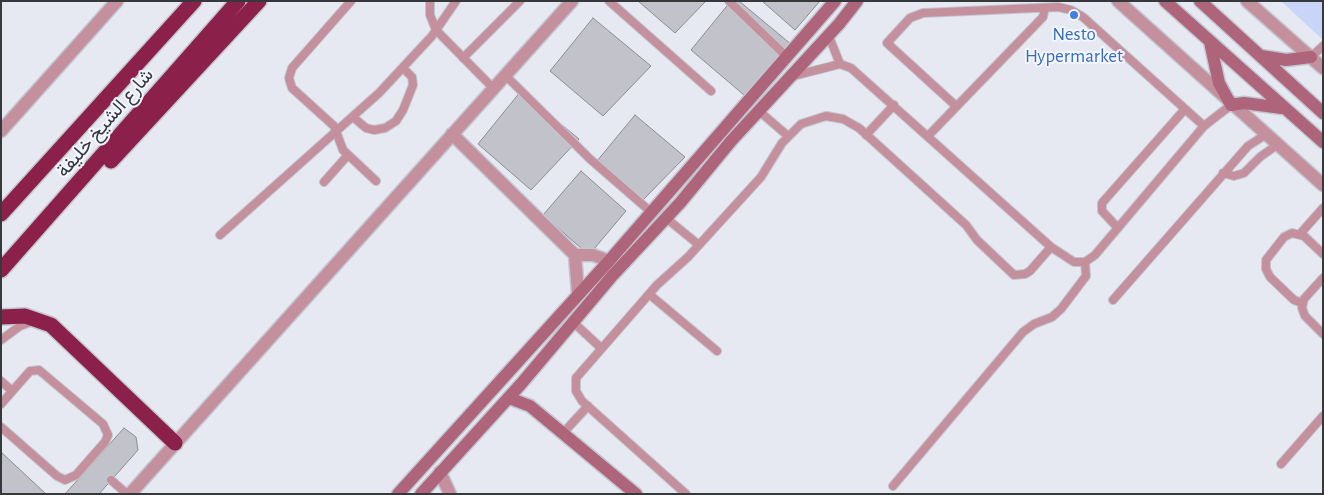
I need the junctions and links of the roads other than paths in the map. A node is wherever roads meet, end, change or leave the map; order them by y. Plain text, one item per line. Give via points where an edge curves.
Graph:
1 (117, 1) edge
2 (194, 1) edge
3 (238, 1) edge
4 (259, 1) edge
5 (351, 1) edge
6 (430, 1) edge
7 (456, 1) edge
8 (520, 1) edge
9 (572, 1) edge
10 (609, 1) edge
11 (729, 1) edge
12 (835, 1) edge
13 (857, 1) edge
14 (1118, 1) edge
15 (1165, 1) edge
16 (1200, 1) edge
17 (1212, 1) edge
18 (1247, 1) edge
19 (1045, 8) junction
20 (1217, 17) junction
21 (436, 30) junction
22 (828, 34) junction
23 (1210, 42) junction
24 (1323, 46) edge
25 (786, 56) junction
26 (1261, 56) junction
27 (1311, 57) junction
28 (463, 58) junction
29 (840, 64) junction
30 (403, 68) junction
31 (1323, 68) edge
32 (505, 75) junction
33 (792, 76) junction
34 (493, 88) junction
35 (711, 91) dead end
36 (894, 105) junction
37 (1231, 105) junction
38 (956, 106) junction
39 (1284, 108) junction
40 (1185, 109) junction
41 (759, 111) junction
42 (1323, 113) edge
43 (353, 117) junction
44 (1204, 126) junction
45 (1, 131) edge
46 (336, 131) junction
47 (452, 134) junction
48 (866, 135) junction
49 (1265, 135) junction
50 (788, 136) junction
51 (928, 136) junction
52 (1323, 142) edge
53 (1277, 145) junction
54 (348, 155) junction
55 (1223, 174) junction
56 (81, 181) junction
57 (376, 181) dead end
58 (324, 182) dead end
59 (1323, 185) edge
60 (1323, 208) edge
61 (651, 212) junction
62 (1, 214) edge
63 (666, 218) junction
64 (1118, 228) junction
65 (1300, 234) junction
66 (220, 235) dead end
67 (699, 245) junction
68 (1052, 247) junction
69 (1323, 254) edge
70 (575, 255) junction
71 (609, 261) junction
72 (1085, 262) junction
73 (1, 270) edge
74 (1323, 278) edge
75 (578, 293) junction
76 (649, 294) junction
77 (1112, 300) dead end
78 (589, 303) junction
79 (1302, 303) junction
80 (1, 317) edge
81 (39, 319) junction
82 (573, 322) junction
83 (1323, 334) edge
84 (1, 340) edge
85 (601, 348) junction
86 (717, 351) dead end
87 (1, 381) edge
88 (521, 384) junction
89 (12, 391) junction
90 (509, 398) junction
91 (1, 404) edge
92 (530, 406) junction
93 (588, 406) junction
94 (1323, 416) edge
95 (1, 427) edge
96 (564, 432) junction
97 (175, 443) junction
98 (1281, 464) dead end
99 (440, 472) junction
100 (111, 480) dead end
101 (893, 486) dead end
102 (424, 493) edge
103 (128, 494) edge
104 (398, 494) edge
105 (450, 494) edge
106 (636, 494) edge
107 (686, 494) edge

1 - 45 street
2 - 62 highway, شارع الشيخ خليفة
3 - 56 highway, شارع الشيخ خليفة
4 - 56 highway via 106,166
5 - 46 lane via 290,73 292,88
6 - 21 lane via 430,14
7 - 21 lane
8 - 28 lane
9 - 32 street
10 - 35 lane
11 - 25 lane
12 - 25 street
13 - 22 street
14 - 37 street
15 - 23 street
16 - 20 street
17 - 20 street
18 - 27 street
19 - 38 lane via 1043,16
19 - 38 lane via 914,15 887,43
19 - 40 lane via 1065,8 1077,13
20 - 26 street
21 - 28 lane
21 - 30 lane
22 - 29 lane
22 - 33 street
23 - 37 street via 1219,83
23 - 39 street
24 - 27 lane
25 - 61 street
26 - 27 street via 1286,60
26 - 42 street
27 - 31 street
28 - 34 lane
29 - 33 lane
29 - 36 lane via 851,68
30 - 43 lane
30 - 43 lane via 412,77 413,85 404,110 396,121 374,130 366,128
32 - 34 street
32 - 61 lane via 590,159
33 - 41 street
34 - 47 street
36 - 48 lane
36 - 51 lane
37 - 39 street via 1264,104
37 - 44 lane
37 - 49 street
38 - 51 lane
39 - 52 street
40 - 44 lane
40 - 64 lane via 1102,203 1102,211
41 - 50 lane
41 - 63 street
43 - 46 lane
44 - 64 lane
46 - 54 lane via 339,144
46 - 66 lane
47 - 70 street
47 - 97 street
48 - 50 lane via 843,119 826,116 808,120
48 - 68 lane via 966,224 977,240 1014,275 1025,274
49 - 53 street
49 - 55 lane via 1248,146
50 - 67 lane via 761,177
51 - 68 lane
53 - 55 lane via 1244,173 1234,176
53 - 59 street
54 - 57 lane
54 - 58 lane
55 - 77 lane
56 - 73 highway, شارع الشيخ خليفة
60 - 65 lane
61 - 71 street
63 - 67 lane
63 - 78 street
64 - 72 lane
65 - 69 lane
65 - 79 lane via 1284,237 1268,255 1266,264 1270,277 1294,300
67 - 76 lane
68 - 72 lane via 1069,261
70 - 71 street via 593,255
70 - 75 street
71 - 75 street
71 - 78 street via 606,274
72 - 101 lane via 1086,276 1061,309 1023,332
74 - 79 lane
75 - 104 street
76 - 85 lane
76 - 86 lane
78 - 82 street
79 - 83 lane via 1305,316
80 - 81 highway
81 - 84 lane via 20,326
81 - 97 highway via 61,333
82 - 85 lane
82 - 88 street
85 - 93 lane via 576,378 576,391
87 - 89 lane
88 - 90 street
88 - 92 street
89 - 91 lane
89 - 95 lane via 30,371 39,370 103,424 107,438 91,461 73,478 61,479
90 - 92 street
90 - 99 street
92 - 96 street
93 - 96 lane
93 - 107 lane
94 - 98 lane
96 - 106 street
97 - 103 street
99 - 102 street
99 - 105 street
100 - 103 lane

